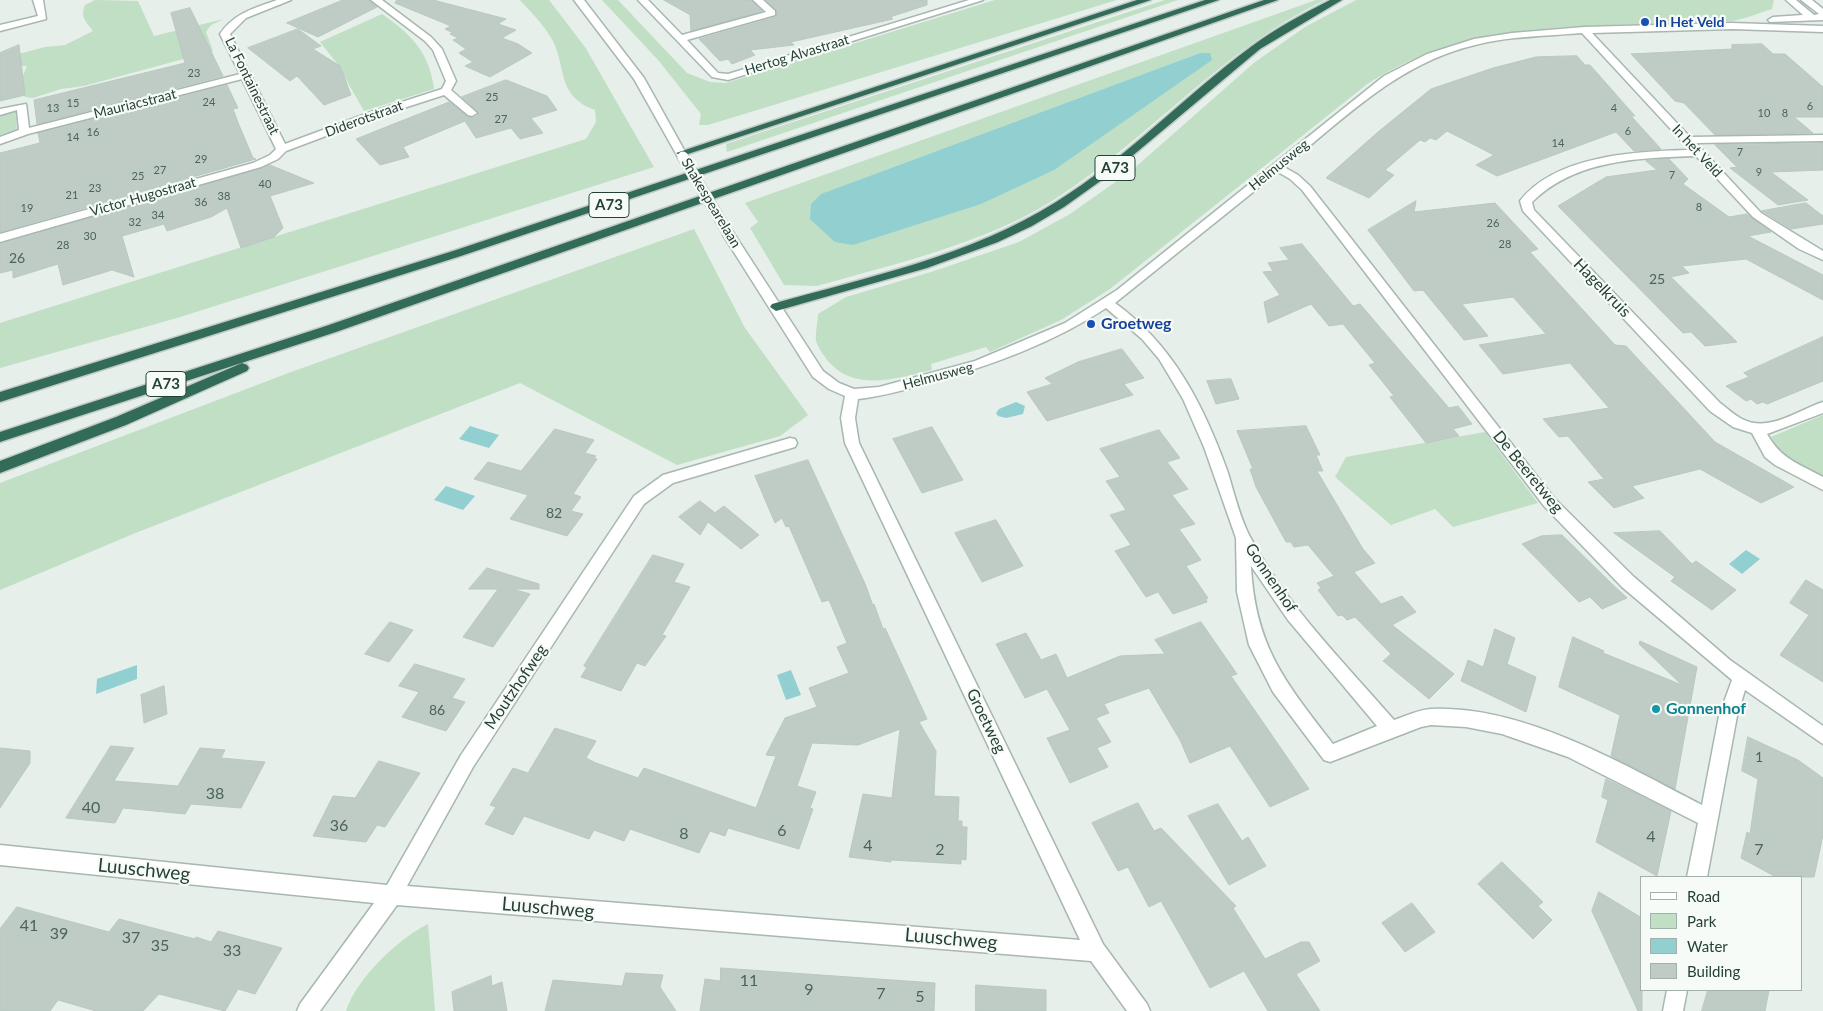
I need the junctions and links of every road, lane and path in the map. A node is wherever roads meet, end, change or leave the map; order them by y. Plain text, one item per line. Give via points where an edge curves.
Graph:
1 (38, 0) edge
2 (286, 0) edge
3 (376, 0) edge
4 (579, 0) edge
5 (643, 0) edge
6 (758, 0) edge
7 (978, 0) edge
8 (1146, 0) edge
9 (1214, 0) edge
10 (1273, 0) edge
11 (1337, 0) edge
12 (1791, 0) edge
13 (1806, 0) edge
14 (1823, 15) edge
15 (1810, 17) junction
16 (1732, 26) junction
17 (0, 28) edge
18 (1823, 28) edge
19 (1584, 30) junction
20 (680, 39) junction
21 (246, 75) junction
22 (446, 91) junction
23 (0, 112) edge
24 (472, 113) dead end
25 (24, 132) junction
26 (1823, 138) edge
27 (1686, 140) junction
28 (0, 142) edge
29 (282, 149) junction
30 (1697, 153) junction
31 (682, 155) junction
32 (1276, 167) junction
33 (0, 238) edge
34 (1823, 256) edge
35 (1106, 302) junction
36 (776, 307) junction
37 (331, 329) junction
38 (853, 394) junction
39 (0, 398) edge
40 (1823, 407) edge
41 (1757, 429) junction
42 (0, 438) edge
43 (790, 443) dead end
44 (0, 466) edge
45 (1823, 484) edge
46 (1244, 539) junction
47 (1740, 678) junction
48 (1391, 729) junction
49 (1823, 736) edge
50 (1708, 818) junction
51 (0, 855) edge
52 (1697, 876) edge
53 (392, 895) junction
54 (1096, 951) junction
55 (1677, 991) edge
56 (307, 1011) edge
57 (1140, 1011) edge
58 (1673, 1011) edge

1 - 17 street via 43,17
2 - 21 street, La Fontainestraat via 230,24 225,34
3 - 22 street via 437,49 451,81
4 - 31 street, Shakespearelaan via 639,78
5 - 20 street, Hertog Alvastraat
6 - 20 street via 772,13
7 - 20 street, Hertog Alvastraat via 728,77 715,75
8 - 31 highway
9 - 39 highway, A73 via 538,228 183,343
10 - 37 highway, A73
11 - 36 highway, A73 via 1300,18 1247,54 1119,165 1060,206 1018,228 928,263
12 - 15 street
13 - 14 street
14 - 15 street, Helmusweg
15 - 16 street, Helmusweg
15 - 18 street
16 - 18 street, Helmusweg
16 - 19 street, Helmusweg
19 - 27 street, In het Veld
19 - 32 street, Helmusweg via 1474,42 1430,56 1388,78
21 - 25 street, Mauriacstraat
21 - 29 street, La Fontainestraat
22 - 24 street
22 - 29 street, Diderotstraat
23 - 25 street via 22,106
25 - 28 street, Mauriacstraat
26 - 27 street
27 - 30 street, In het Veld
29 - 33 street, Victor Hugostraat via 257,165
30 - 34 street, In het Veld via 1757,215
30 - 41 street, Hagelkruis via 1632,156 1570,171 1532,193 1526,201 1529,211 1715,408 1738,423
31 - 36 street, Shakespearelaan, bridge
32 - 35 street, Helmusweg
32 - 47 street, De Beeretweg via 1294,176 1306,188 1549,502 1628,582
35 - 38 street, Helmusweg via 1070,326 979,364 879,392
35 - 46 street, Gonnenhof via 1151,339 1175,372 1204,424
36 - 38 street, Shakespearelaan via 818,374
37 - 42 highway, A73
37 - 44 highway, A73 via 121,421
38 - 54 street, Groetweg via 847,419 852,443
40 - 41 street via 1769,430
41 - 45 street via 1770,453
43 - 53 street, Moutzhofweg via 668,479 639,500 467,761
46 - 48 street, Gonnenhof via 1285,603
46 - 48 street, Gonnenhof via 1242,575 1252,628 1272,676 1330,754
47 - 49 street, De Beeretweg
47 - 50 street via 1728,716
48 - 50 street via 1429,717 1464,719 1521,730 1607,767
50 - 52 street
51 - 53 street, Luuschweg
53 - 54 street, Luuschweg
53 - 56 street, Moutzhofweg
54 - 57 street, Groetweg
55 - 58 street

